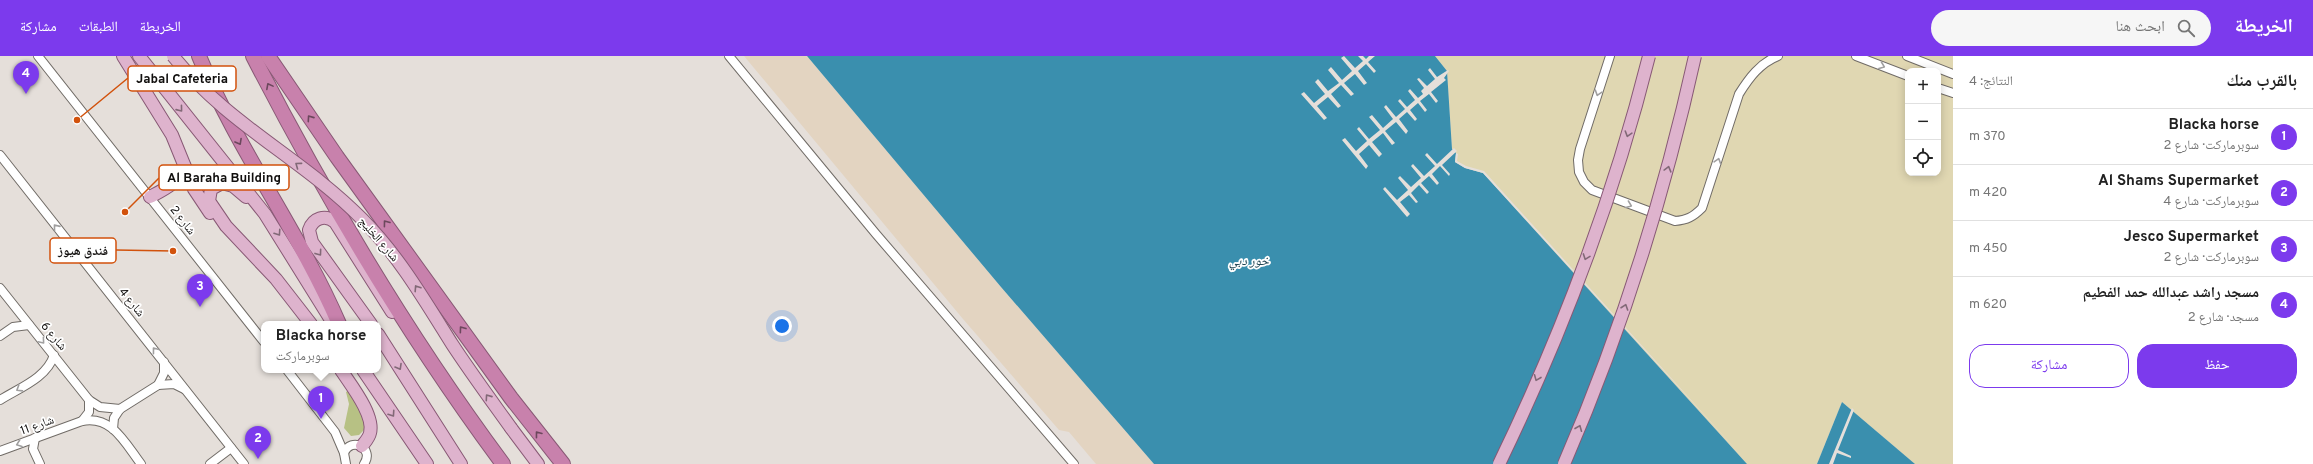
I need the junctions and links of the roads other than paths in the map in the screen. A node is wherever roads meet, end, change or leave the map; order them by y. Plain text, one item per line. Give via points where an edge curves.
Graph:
1 (38, 56) edge
2 (123, 56) edge
3 (139, 56) edge
4 (173, 56) edge
5 (199, 56) edge
6 (253, 56) edge
7 (268, 56) edge
8 (729, 56) edge
9 (1610, 56) edge
10 (1649, 56) edge
11 (1695, 56) edge
12 (1778, 56) edge
13 (1856, 56) edge
14 (1907, 56) edge
15 (1917, 58) edge
16 (1953, 74) edge
17 (1905, 75) edge
18 (1941, 89) edge
19 (1953, 93) edge
20 (0, 155) edge
21 (185, 167) junction
22 (150, 197) junction
23 (265, 214) junction
24 (234, 235) junction
25 (0, 288) edge
26 (310, 321) edge
27 (332, 321) edge
28 (338, 321) edge
29 (369, 321) edge
30 (29, 325) junction
31 (0, 336) edge
32 (261, 338) edge
33 (381, 339) edge
34 (54, 355) junction
35 (164, 362) junction
36 (435, 366) junction
37 (288, 373) edge
38 (343, 373) edge
39 (365, 373) edge
40 (158, 385) junction
41 (188, 392) junction
42 (0, 400) edge
43 (89, 400) junction
44 (120, 410) junction
45 (82, 421) junction
46 (113, 429) junction
47 (335, 432) junction
48 (514, 433) junction
49 (35, 438) junction
50 (231, 448) junction
51 (0, 451) edge
52 (343, 454) junction
53 (364, 455) edge
54 (40, 464) edge
55 (141, 464) edge
56 (210, 464) edge
57 (244, 464) edge
58 (338, 464) edge
59 (346, 464) edge
60 (427, 464) edge
61 (461, 464) edge
62 (504, 464) edge
63 (531, 464) edge
64 (538, 464) edge
65 (563, 464) edge
66 (1074, 464) edge
67 (1499, 464) edge
68 (1564, 464) edge

1 - 22 street, شارع 2
2 - 21 main road via 172,135
3 -> 23 main road
48 -> 4 main road, شارع الخليج, bridge via 403,267 377,235 332,192 222,109 194,82
5 -> 28 highway via 232,129 314,271
36 -> 6 highway via 346,226
65 -> 7 highway via 511,398 333,151
8 - 66 street via 876,234
9 -> 12 street via 1580,149 1579,172 1584,182 1597,192 1675,221 1694,216 1702,208 1740,94 1748,80
10 -> 67 main road, bridge via 1620,161 1576,286
68 -> 11 main road, bridge via 1603,368 1639,265 1668,168
13 -> 17 street
14 - 15 street
15 - 16 street
18 - 19 street
35 -> 20 street, شارع 4
21 - 22 main road via 176,182
21 - 24 main road via 205,207
22 - 32 street, شارع 2
23 - 24 main road via 230,184 214,186 210,193 210,205
23 -> 27 main road
24 - 26 main road via 276,279
25 - 30 street, شارع 6
36 -> 29 main road via 414,344 391,311 335,222 328,218 316,219 309,230 312,242
30 - 31 street via 13,327
30 -> 34 street, شارع 6
33 -> 61 main road
34 -> 42 street via 50,366 41,375
34 - 43 street, شارع 6
35 - 40 street via 164,373
35 - 41 street, شارع 4
36 - 62 highway
37 - 47 street
38 - 53 main road via 363,406 371,428
39 -> 60 main road
40 - 41 street via 174,384
40 - 44 street
41 - 50 street, شارع 4
43 - 44 street, شارع 6 via 100,407
43 - 45 street via 89,412
44 - 46 street via 114,418
45 - 46 street via 102,421
45 - 49 street, شارع 11
46 - 55 street
47 - 52 street
47 - 53 street
48 - 63 main road
48 - 64 main road, شارع الخليج
49 -> 51 street, شارع 11
49 - 54 street via 33,449
50 - 56 street
50 - 57 street, شارع 4
52 - 53 street via 348,447
52 - 58 street
52 - 59 street

